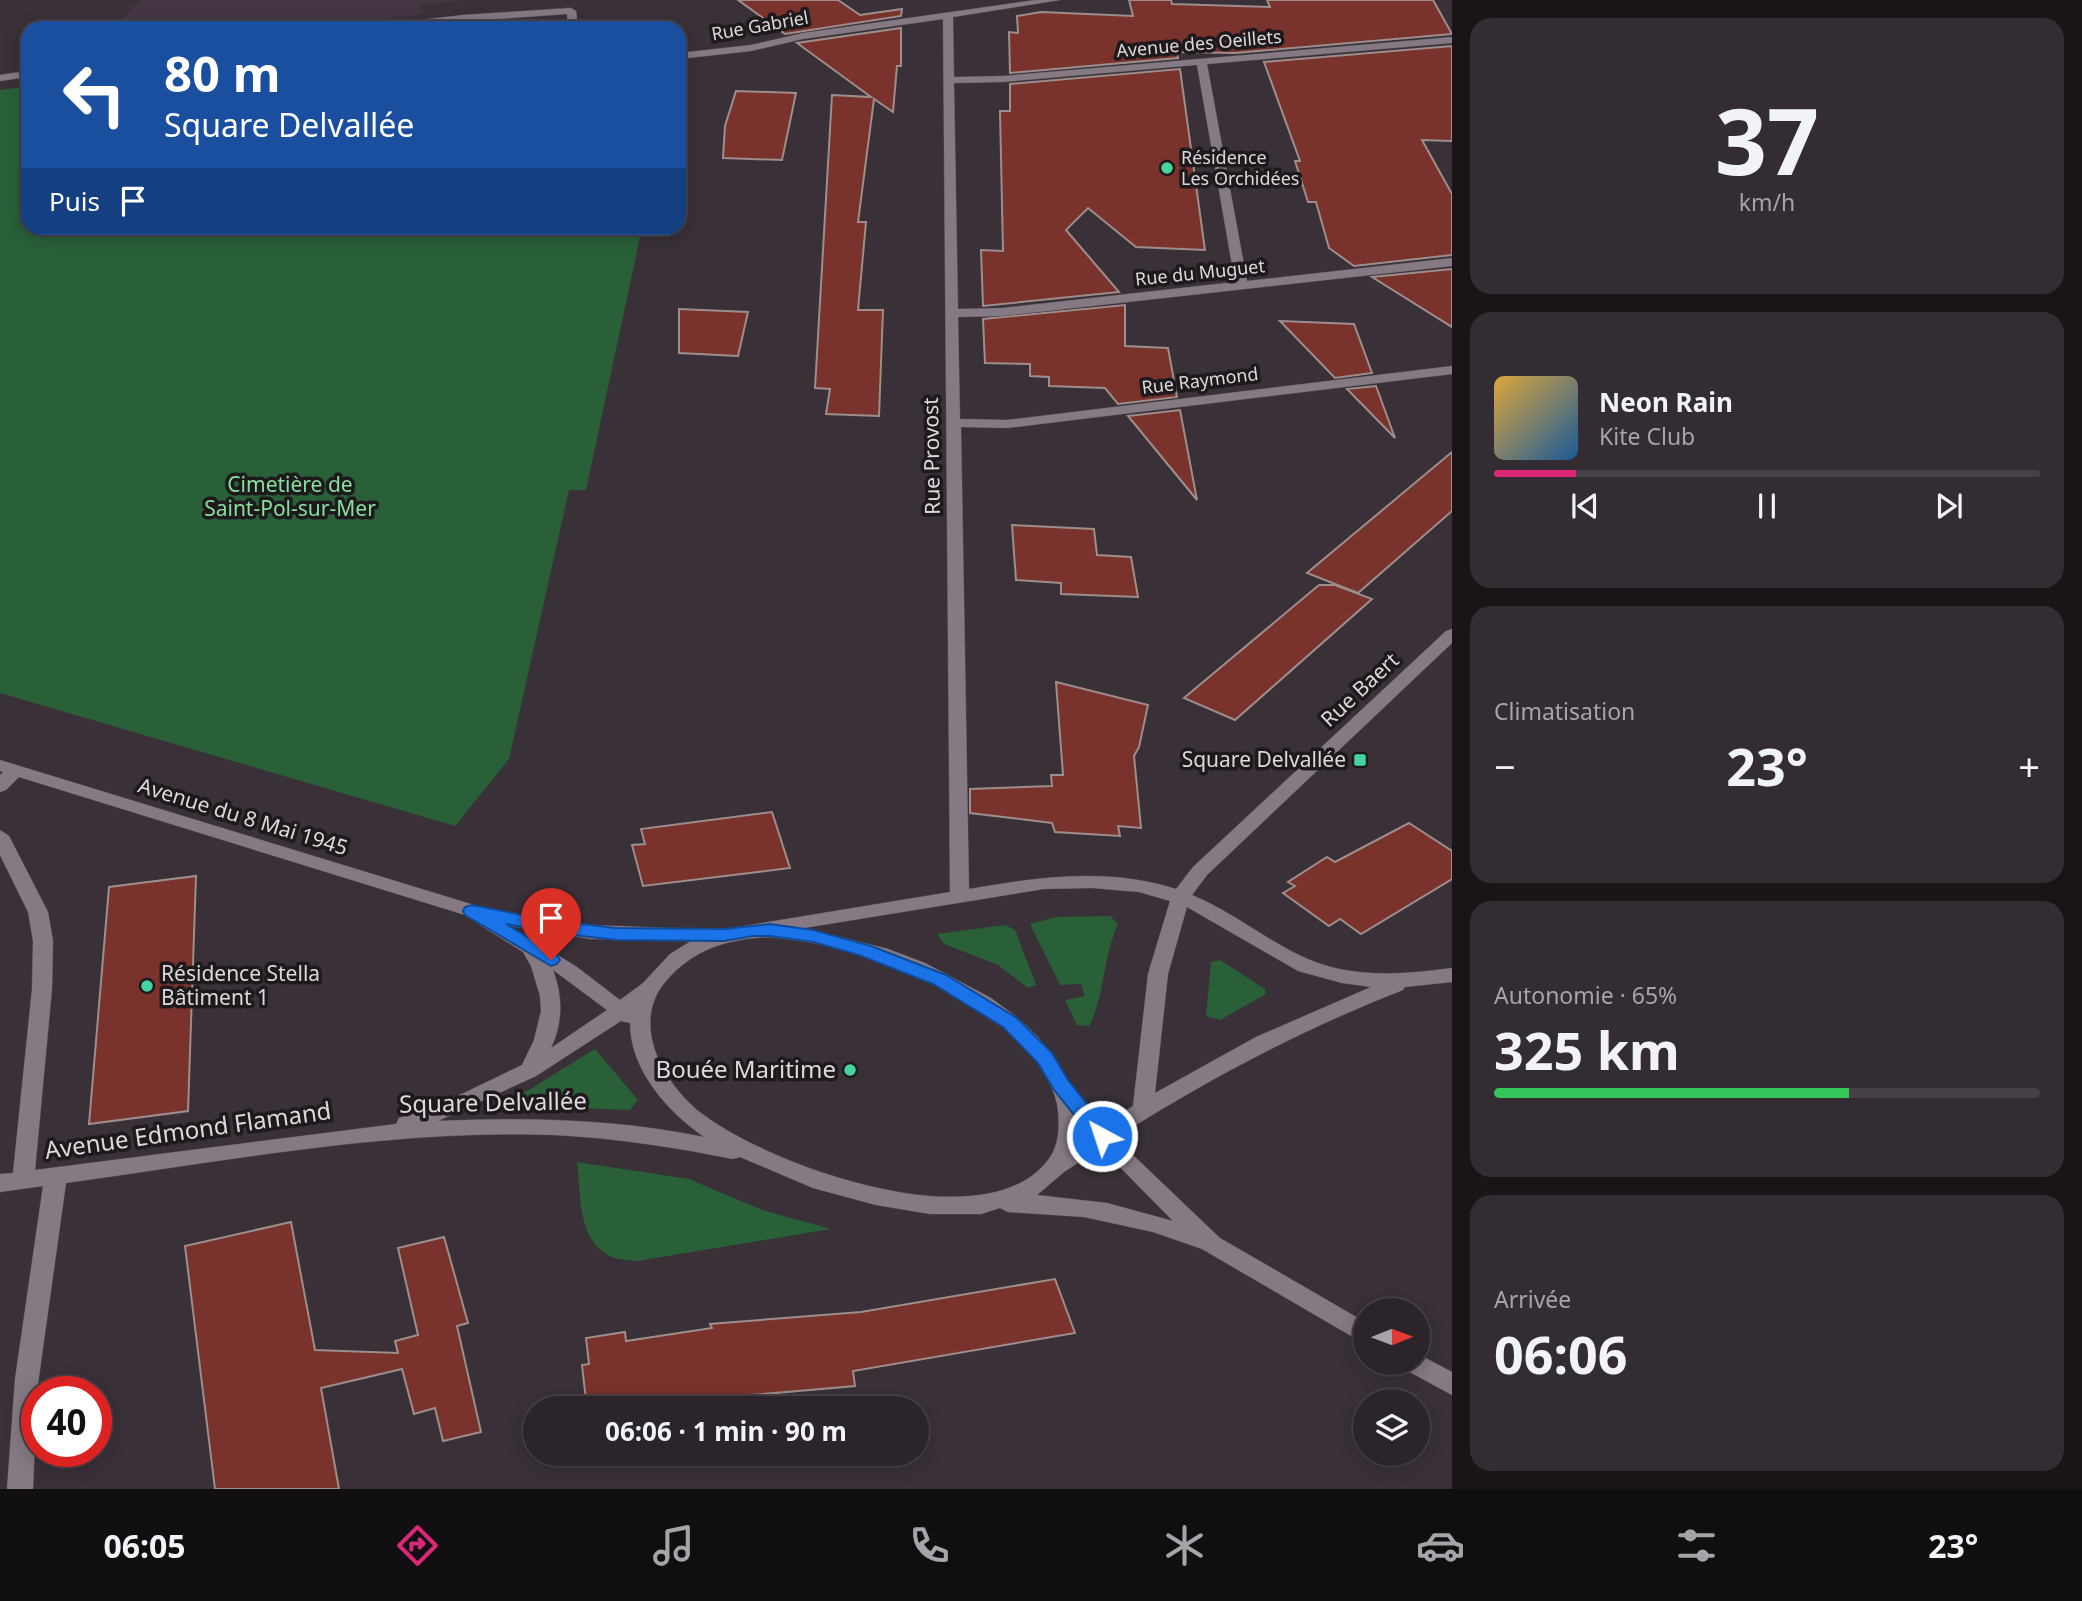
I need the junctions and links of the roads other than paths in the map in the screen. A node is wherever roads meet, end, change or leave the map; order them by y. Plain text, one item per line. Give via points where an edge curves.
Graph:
1 (1055, 0) edge
2 (948, 15) junction
3 (435, 21) edge
4 (572, 21) edge
5 (1452, 40) edge
6 (686, 55) edge
7 (1201, 61) junction
8 (21, 76) edge
9 (0, 78) edge
10 (949, 80) junction
11 (1452, 262) edge
12 (1241, 286) junction
13 (951, 313) junction
14 (1452, 370) edge
15 (953, 423) junction
16 (1452, 634) edge
17 (7, 768) edge
18 (0, 786) edge
19 (0, 836) edge
20 (960, 897) junction
21 (1181, 897) junction
22 (472, 911) junction
23 (730, 933) junction
24 (528, 944) junction
25 (1452, 975) edge
26 (654, 982) junction
27 (1406, 982) junction
28 (622, 1011) junction
29 (640, 1026) junction
30 (528, 1072) junction
31 (1061, 1085) junction
32 (1143, 1110) junction
33 (384, 1131) junction
34 (1102, 1136) junction
35 (757, 1157) junction
36 (1054, 1169) junction
37 (56, 1175) junction
38 (23, 1180) junction
39 (0, 1183) edge
40 (989, 1202) junction
41 (1212, 1244) junction
42 (1353, 1327) edge
43 (1430, 1372) edge
44 (1452, 1385) edge
45 (20, 1489) edge

1 - 2 street, Rue Gabriel
2 - 6 street, Rue Gabriel
2 - 10 street, Rue Provost
3 - 4 street via 571,11
5 - 7 street, Avenue des Oeillets
7 - 10 street, Avenue des Oeillets
7 - 12 street
8 - 9 street
10 - 13 street, Rue Provost
11 - 12 street, Rue du Muguet
12 - 13 street, Rue du Muguet via 1002,312
13 - 15 street, Rue Provost
14 - 15 street, Rue Raymond via 1015,423
15 - 20 street, Rue Provost
16 - 21 street, Rue Baert via 1200,871
17 - 18 street
17 - 22 street, Avenue du 8 Mai 1945
19 - 38 street via 38,912 43,941
20 - 21 street, Square Delvallée via 1095,880 1130,883
20 - 23 street, Square Delvallée
21 - 27 street, Square Delvallée via 1307,967 1359,980
21 - 32 street via 1158,984
22 - 23 street, Square Delvallée via 590,932
22 - 24 street, Square Delvallée
23 - 26 street, Square Delvallée via 684,954
23 - 31 street, Square Delvallée via 770,930 813,936 865,950 940,980 1010,1022 1045,1058
24 - 28 street, Square Delvallée
24 - 30 street, Square Delvallée via 545,972 551,996 540,1052
25 - 27 street
26 - 28 street, Square Delvallée
26 - 29 street, Square Delvallée via 641,1007
27 - 32 street, Square Delvallée via 1283,1032
28 - 29 street, Square Delvallée
28 - 30 street, Square Delvallée
29 - 35 street, Square Delvallée via 649,1060 678,1103 714,1133
30 - 33 street, Square Delvallée via 456,1107
31 - 34 street, Square Delvallée
31 - 36 street, Square Delvallée via 1070,1113 1069,1128
32 - 34 street, Square Delvallée
33 - 35 street, Square Delvallée via 607,1128
33 - 37 street, Avenue Edmond Flamand
34 - 36 street, Square Delvallée
34 - 41 street, Square Delvallée
35 - 40 street, Square Delvallée via 830,1185 888,1199 940,1205
36 - 40 street, Square Delvallée via 1026,1192
37 - 38 street, Avenue Edmond Flamand
37 - 45 street via 27,1379
38 - 39 street, Avenue Edmond Flamand
40 - 41 street, Square Delvallée via 1103,1209
41 - 42 street
43 - 44 street

